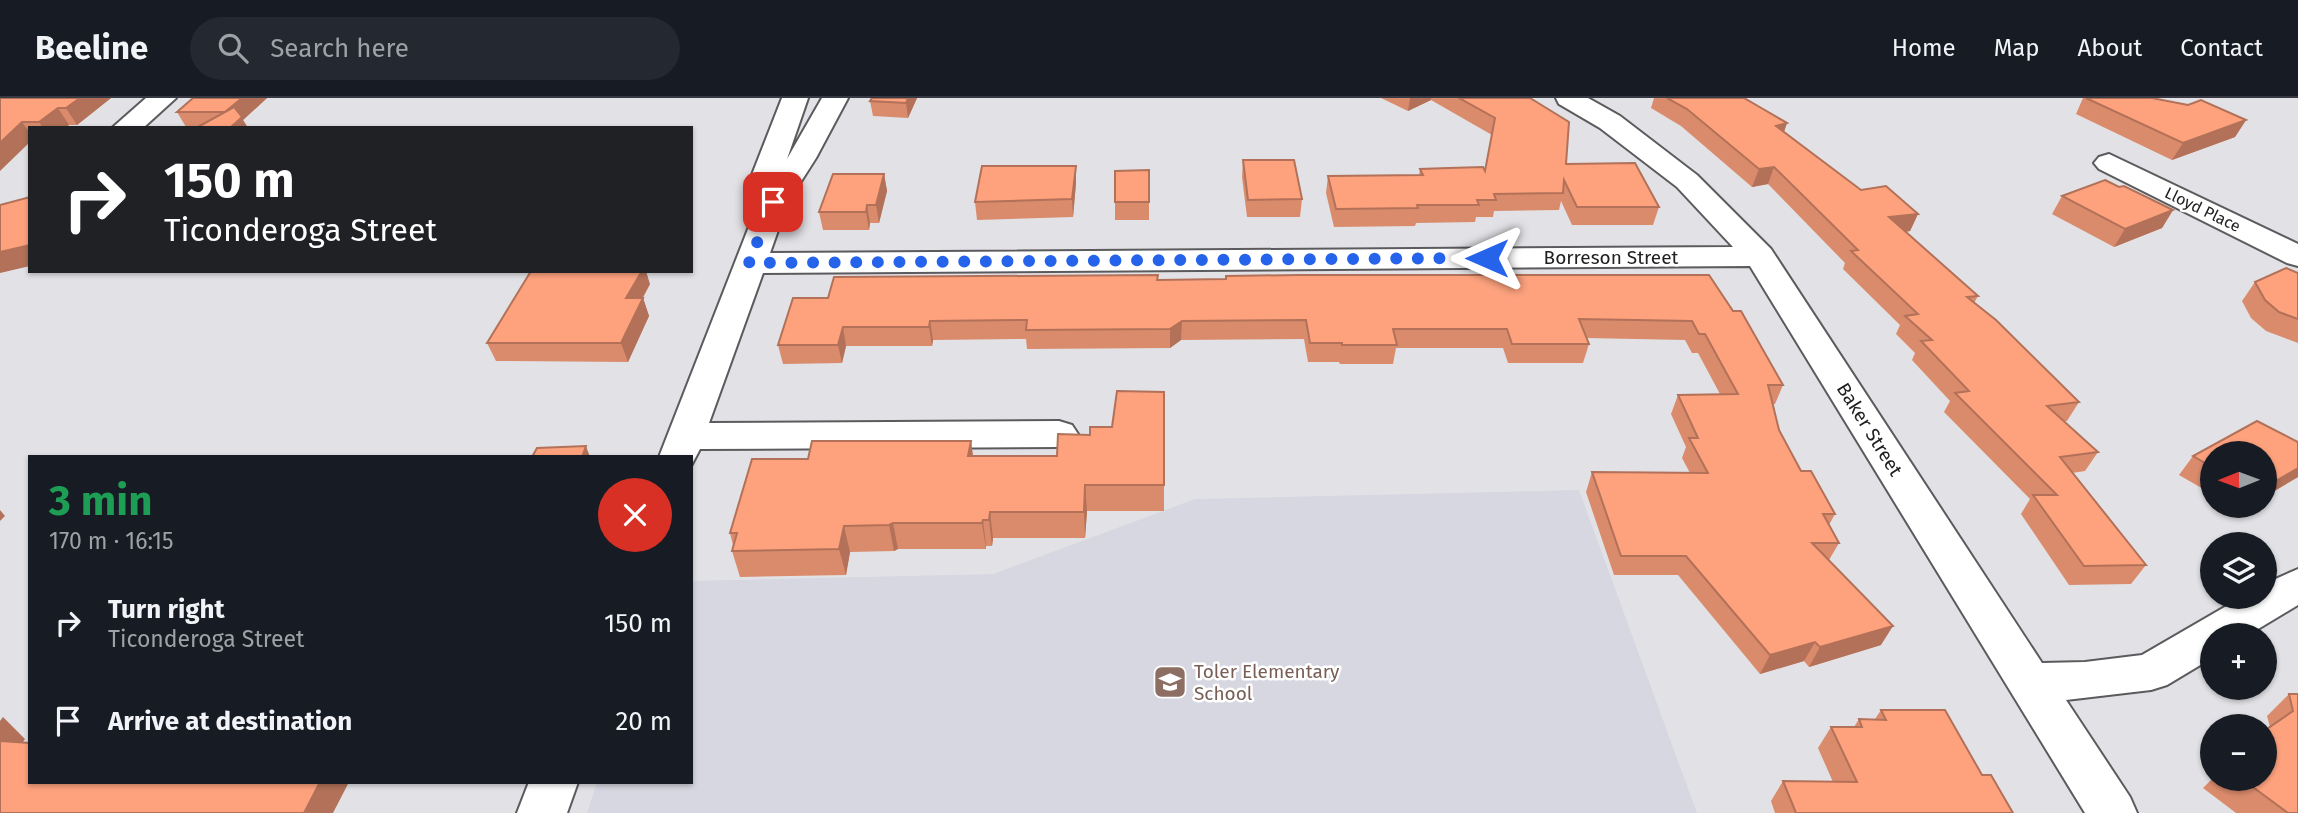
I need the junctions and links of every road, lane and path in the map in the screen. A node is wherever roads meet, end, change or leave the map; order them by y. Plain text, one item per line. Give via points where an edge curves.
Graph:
1 (163, 98) edge
2 (795, 98) edge
3 (835, 98) edge
4 (1569, 98) edge
5 (128, 126) edge
6 (2109, 163) dead end
7 (773, 202) junction
8 (1760, 256) junction
9 (2298, 256) edge
10 (749, 263) junction
11 (1059, 434) edge
12 (682, 447) edge
13 (2298, 585) edge
14 (2233, 623) edge
15 (2200, 642) edge
16 (2029, 681) junction
17 (553, 784) edge
18 (542, 813) edge
19 (2112, 813) edge

1 - 5 street
2 - 7 street via 763,185
3 - 7 street
4 - 8 street, Baker Street via 1610,122 1687,181
6 - 9 street, Lloyd Place
7 - 10 street
8 - 10 street, Borreson Street
8 - 16 street, Baker Street
10 - 12 street
11 - 12 street
13 - 14 street
15 - 16 street via 2151,671 2085,681
16 - 19 street, Baker Street
17 - 18 street

